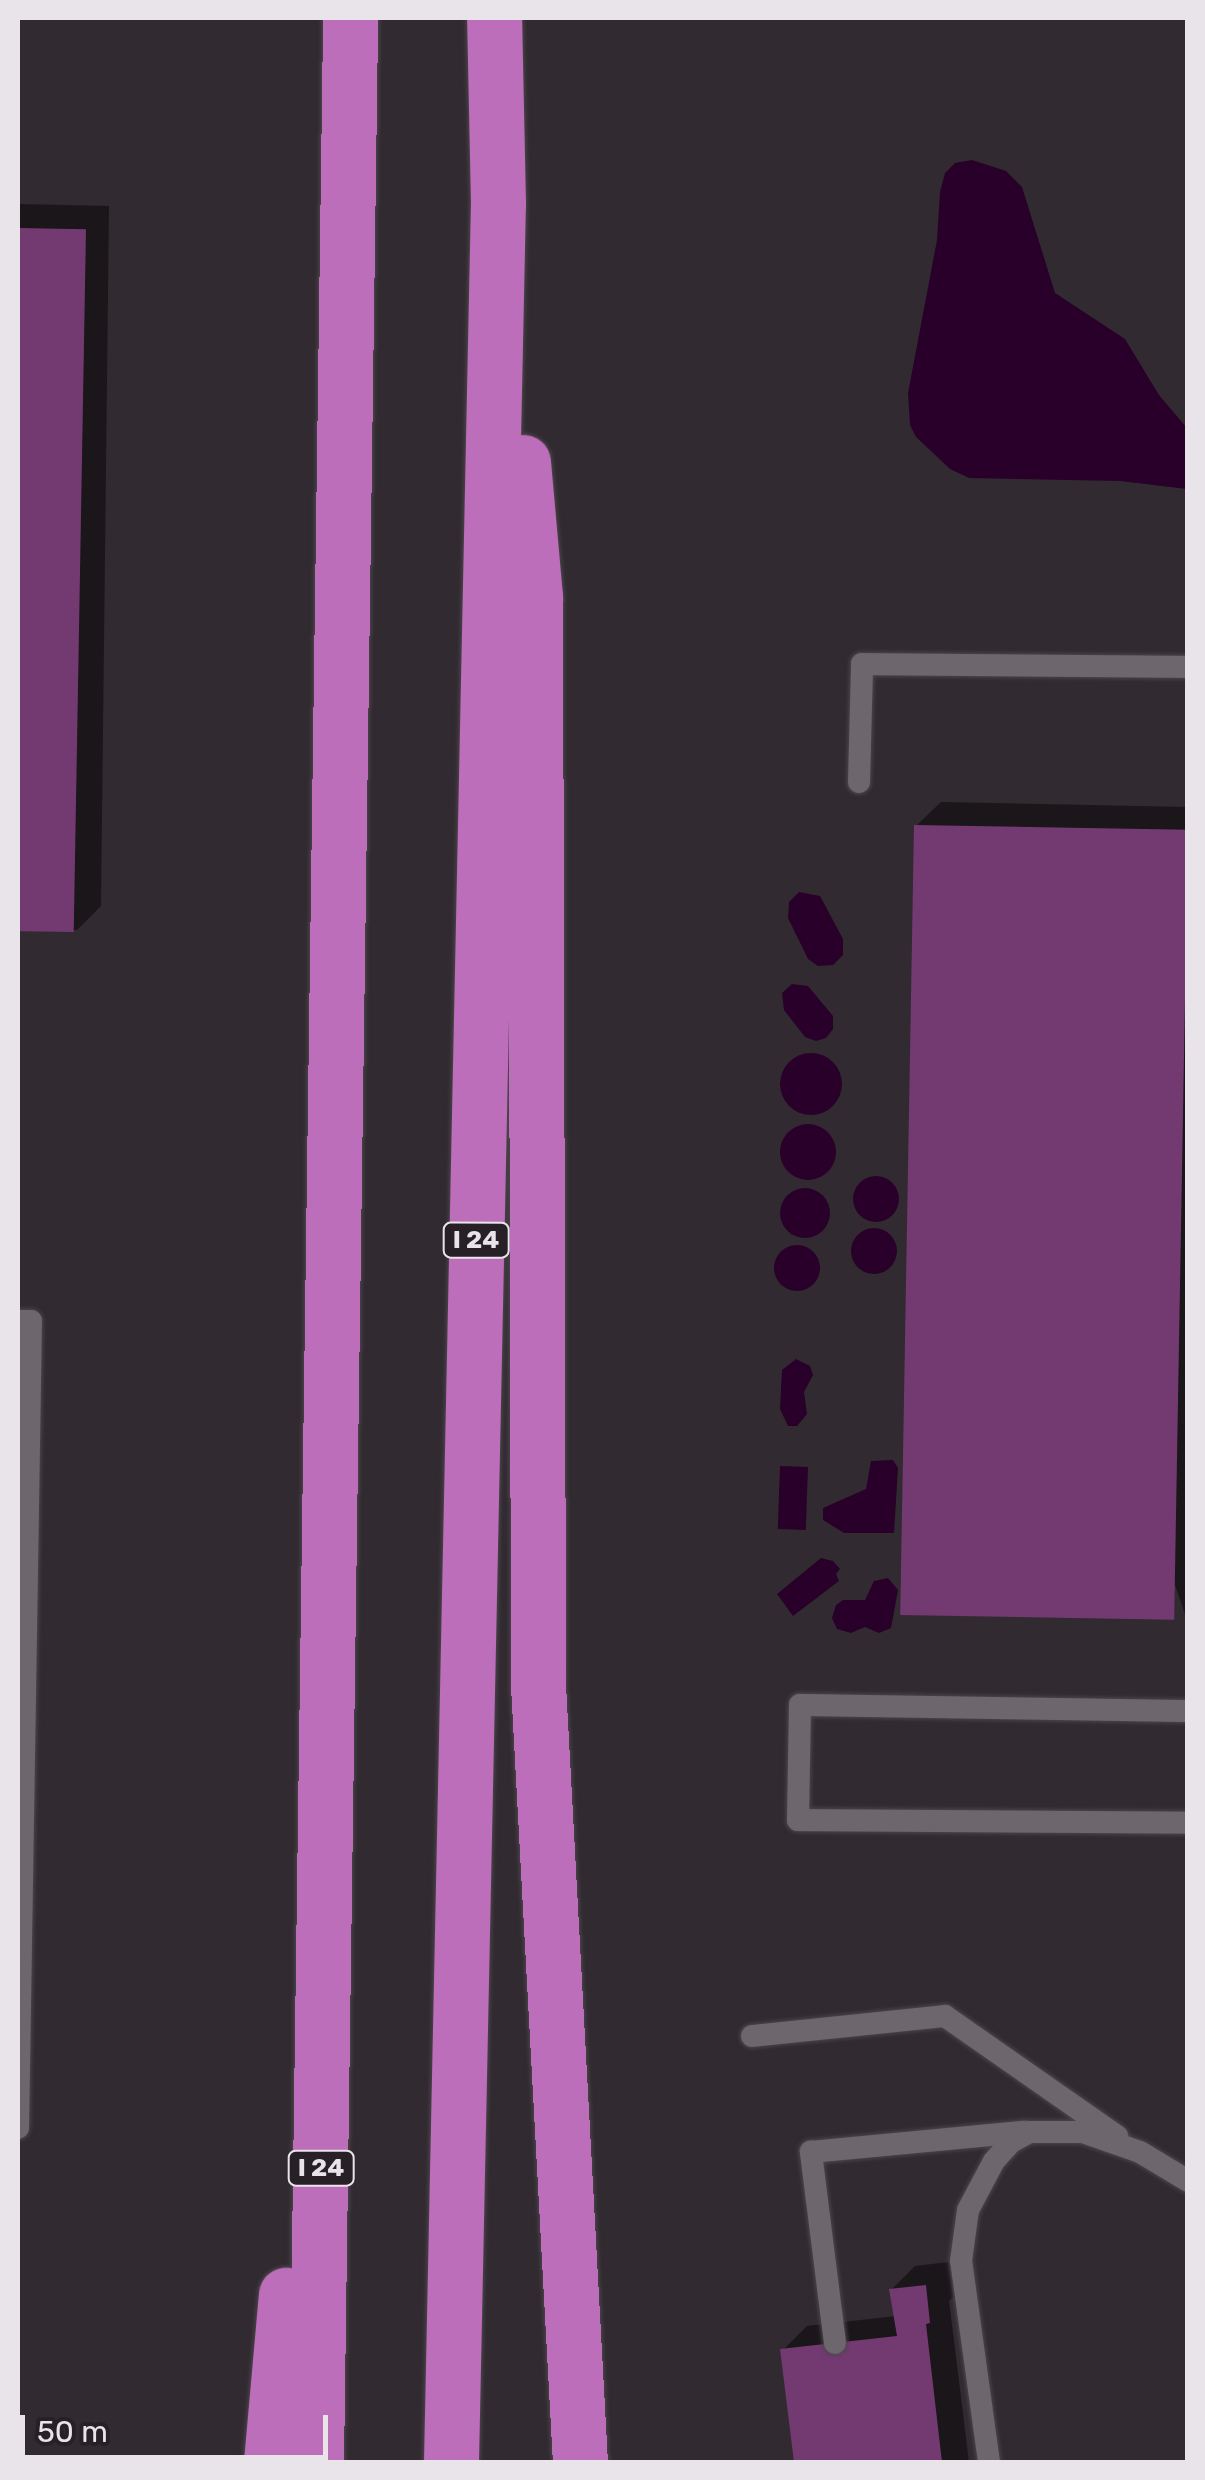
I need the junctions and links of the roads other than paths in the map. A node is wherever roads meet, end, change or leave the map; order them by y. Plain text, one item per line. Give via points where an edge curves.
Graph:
1 (350, 18) edge
2 (494, 18) edge
3 (498, 204) junction
4 (1188, 667) edge
5 (860, 782) dead end
6 (18, 1321) edge
7 (1188, 1711) edge
8 (1188, 1823) edge
9 (325, 1874) junction
10 (752, 2036) dead end
11 (18, 2128) edge
12 (1030, 2132) junction
13 (1140, 2152) junction
14 (1188, 2180) edge
15 (835, 2343) dead end
16 (992, 2461) edge
17 (271, 2462) edge
18 (316, 2462) edge
19 (451, 2462) edge
20 (580, 2462) edge

1 - 9 highway, I 24
2 - 3 highway, I 24
3 - 19 highway, I 24
3 - 20 highway via 535,597 538,1684
4 - 5 lane via 862,664
6 - 11 lane via 31,1321
7 - 8 lane via 800,1705 798,1820
9 - 17 highway
9 - 18 highway, I 24
10 - 13 lane via 945,2016
12 - 13 lane via 1083,2132
12 - 15 lane via 811,2152
12 - 16 lane via 1011,2142 976,2188 964,2231 961,2261
13 - 14 lane

